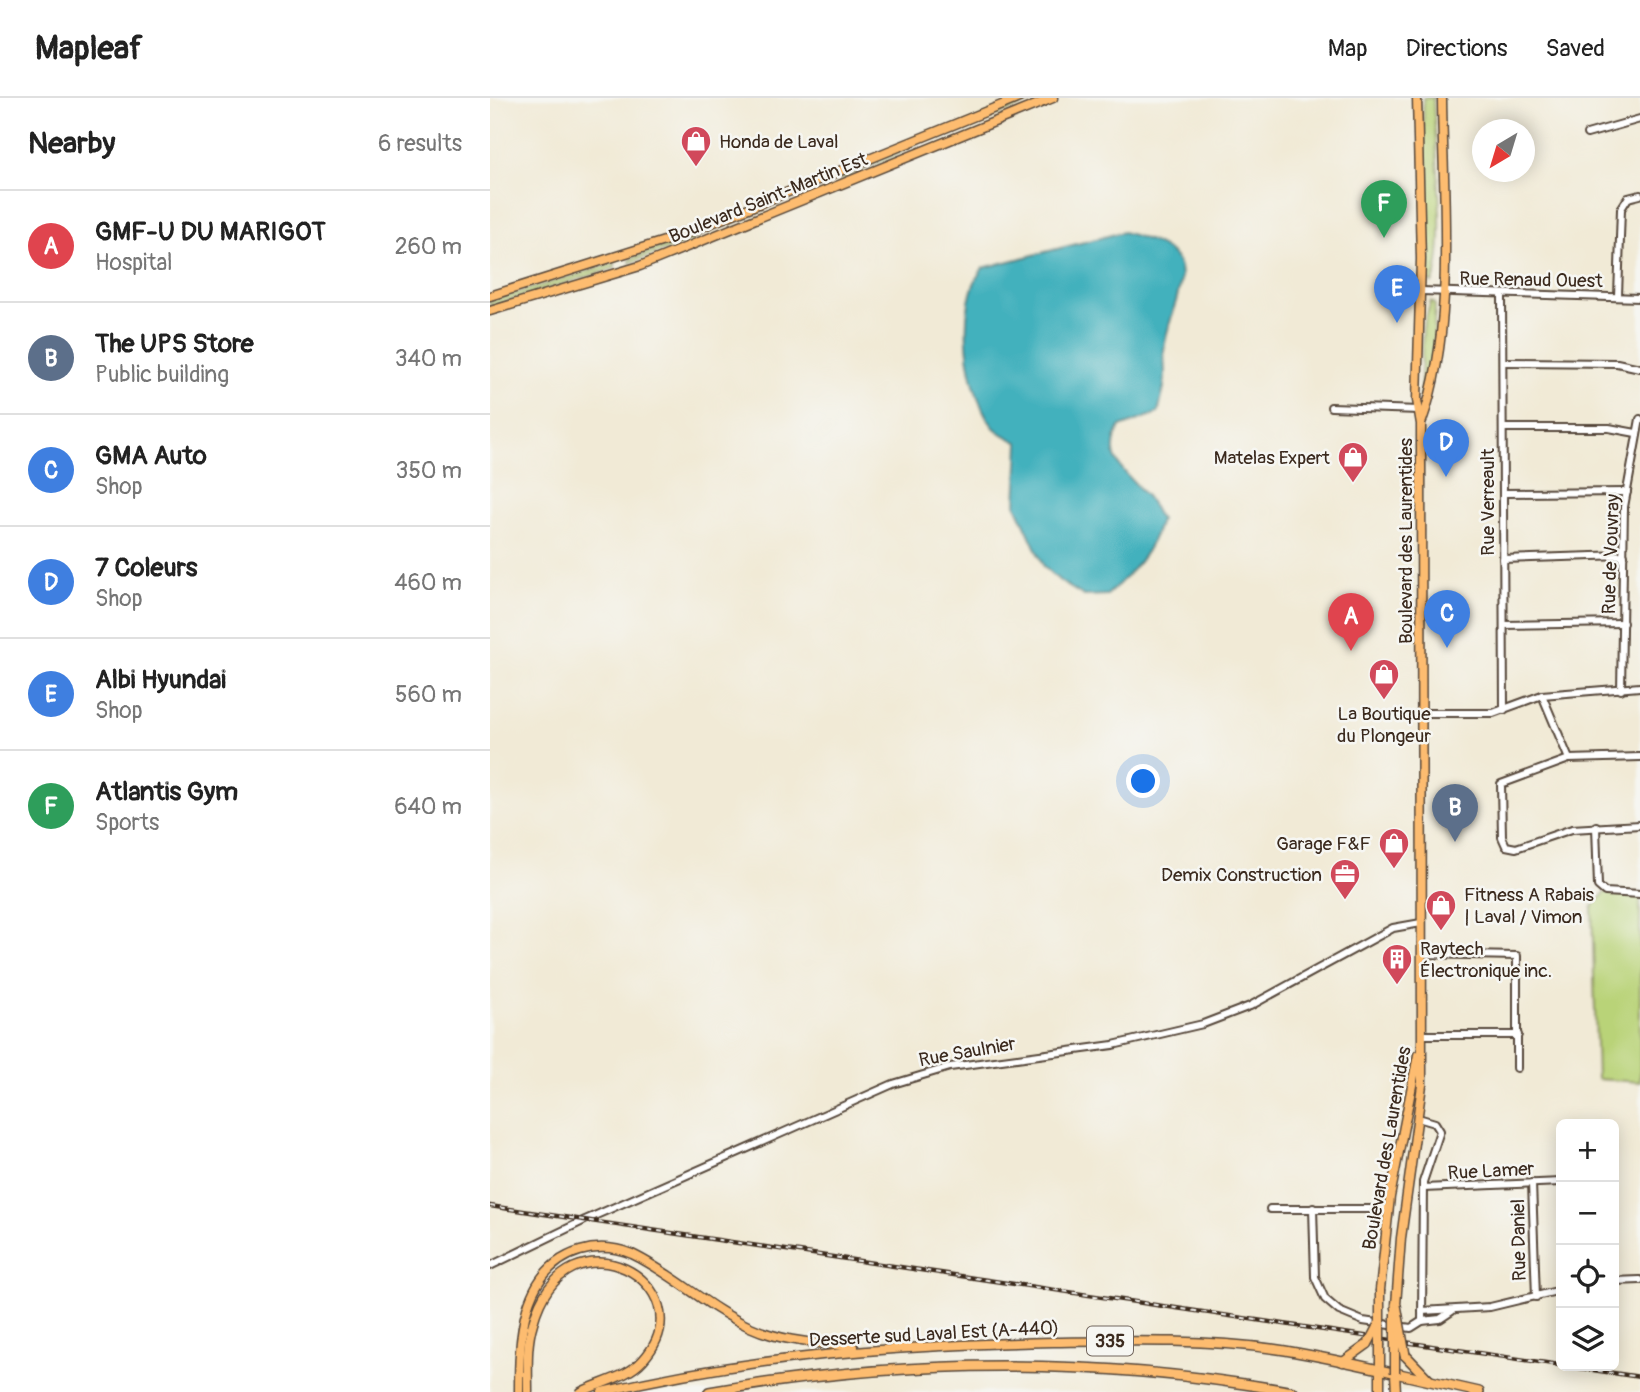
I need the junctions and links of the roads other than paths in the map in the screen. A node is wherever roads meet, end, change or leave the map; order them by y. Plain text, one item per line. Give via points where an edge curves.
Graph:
1 (1019, 98) edge
2 (1053, 98) edge
3 (1417, 98) edge
4 (1442, 98) edge
5 (1640, 119) edge
6 (1587, 134) dead end
7 (1640, 195) edge
8 (1421, 291) junction
9 (1443, 293) junction
10 (1502, 295) junction
11 (490, 296) edge
12 (1618, 296) junction
13 (1640, 298) edge
14 (490, 311) edge
15 (1503, 362) junction
16 (1640, 368) edge
17 (1331, 407) dead end
18 (1422, 410) junction
19 (1640, 419) edge
20 (1503, 428) junction
21 (1636, 433) junction
22 (1627, 492) junction
23 (1504, 493) junction
24 (1624, 555) junction
25 (1503, 559) junction
26 (1623, 623) junction
27 (1504, 625) junction
28 (1640, 687) edge
29 (1621, 690) junction
30 (1542, 695) junction
31 (1503, 710) junction
32 (1420, 713) junction
33 (1640, 757) edge
34 (1569, 759) junction
35 (1640, 825) edge
36 (1595, 826) junction
37 (1640, 894) edge
38 (1421, 923) junction
39 (1422, 954) junction
40 (1422, 1035) junction
41 (1518, 1035) junction
42 (1517, 1068) dead end
43 (1418, 1118) junction
44 (1556, 1182) edge
45 (1532, 1183) junction
46 (1423, 1188) junction
47 (1313, 1208) junction
48 (1270, 1209) dead end
49 (1388, 1209) junction
50 (490, 1266) edge
51 (1640, 1280) edge
52 (1619, 1281) edge
53 (1556, 1291) edge
54 (1536, 1297) junction
55 (1396, 1305) junction
56 (1422, 1311) junction
57 (1452, 1311) junction
58 (1422, 1321) junction
59 (1378, 1325) junction
60 (871, 1349) junction
61 (1343, 1362) junction
62 (1380, 1370) junction
63 (1395, 1373) junction
64 (1414, 1373) junction
65 (519, 1392) edge
66 (528, 1392) edge
67 (581, 1392) edge
68 (603, 1392) edge
69 (709, 1392) edge
70 (1293, 1392) edge
71 (1380, 1392) edge
72 (1396, 1392) edge
73 (1479, 1392) edge

1 - 11 main road, Boulevard Saint-Martin Est via 697,229
2 - 14 main road, Boulevard Saint-Martin Est via 630,269
3 - 8 main road, Boulevard des Laurentides
4 - 9 main road, Boulevard des Laurentides
5 - 6 street
7 - 12 street via 1628,198 1621,209
8 - 9 street, Rue Renaud Ouest
8 - 18 main road, Boulevard des Laurentides
9 - 10 street, Rue Renaud Ouest
9 - 18 main road, Boulevard des Laurentides via 1436,363
10 - 12 street, Rue Renaud Ouest
10 - 15 street, Rue Verreault
12 - 13 street, Rue Renaud Ouest
15 - 16 street via 1617,363
15 - 20 street, Rue Verreault
17 - 18 street
18 - 32 main road, Boulevard des Laurentides
19 - 21 street, Rue de Vouvray
20 - 21 street via 1609,428
20 - 23 street, Rue Verreault
21 - 22 street, Rue de Vouvray
22 - 23 street
22 - 24 street, Rue de Vouvray
23 - 25 street, Rue Verreault
24 - 25 street
24 - 26 street, Rue de Vouvray
25 - 27 street, Rue Verreault
26 - 27 street
26 - 29 street, Rue de Vouvray
27 - 31 street, Rue Verreault
28 - 29 street
29 - 30 street
30 - 31 street
30 - 34 street
31 - 32 street
32 - 38 main road, Boulevard des Laurentides
33 - 34 street
34 - 36 street via 1501,784 1502,837 1506,846 1516,848
35 - 36 street
36 - 37 street via 1598,886 1605,892
38 - 39 main road, Boulevard des Laurentides
38 - 50 street, Rue Saulnier via 1393,928 1250,1006 1203,1024 1113,1045 950,1067 893,1084
39 - 40 main road, Boulevard des Laurentides
39 - 41 street via 1517,956
40 - 41 street
40 - 43 main road, Boulevard des Laurentides
40 - 49 main road, Boulevard des Laurentides
41 - 42 street
43 - 46 street, Boulevard des Laurentides via 1435,1123 1440,1131
43 - 55 main road, Boulevard des Laurentides via 1402,1224
44 - 45 street, Rue Lamer
45 - 46 street, Rue Lamer
45 - 54 street, Rue Daniel
46 - 56 street, Boulevard des Laurentides
47 - 48 street
47 - 49 street
47 - 58 street via 1315,1277 1329,1303 1344,1315 1363,1321 1414,1328
49 - 59 main road, Boulevard des Laurentides, bridge
51 - 52 street
53 - 54 street
54 - 57 street
55 - 63 main road, Boulevard des Laurentides, bridge
55 - 64 highway, bridge via 1405,1355
56 - 57 street
56 - 58 street, Boulevard des Laurentides
57 - 58 street via 1436,1321
59 - 61 main road, bridge via 1364,1348
59 - 62 main road, Boulevard des Laurentides, bridge
60 - 61 main road, Desserte sud Laval Est (A-440) / 335 via 1185,1342 1275,1349
60 - 65 main road via 763,1333 637,1257 618,1249 588,1249 556,1263 534,1292 521,1330
60 - 68 main road, Desserte sud Laval Est (A-440) / 335 via 738,1365
61 - 62 main road, Desserte sud Laval Est (A-440)
62 - 63 main road, Desserte sud Laval Est (A-440)
62 - 71 main road, Boulevard des Laurentides
63 - 64 highway
63 - 72 main road, Boulevard des Laurentides
64 - 73 highway
66 - 67 main road via 531,1329 546,1293 575,1267 614,1262 638,1274 654,1294 659,1317 656,1338 635,1367
69 - 70 highway via 862,1372 1014,1366 1161,1374

